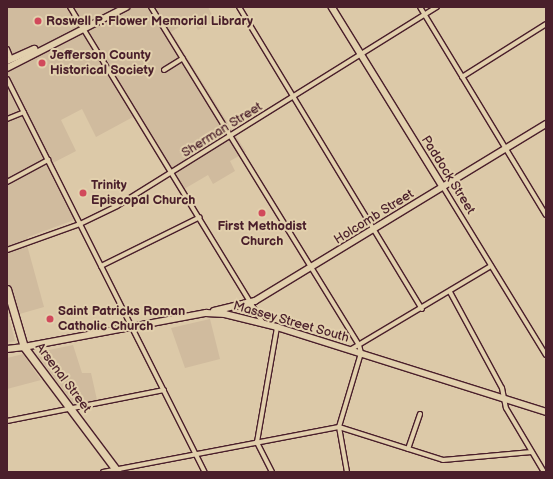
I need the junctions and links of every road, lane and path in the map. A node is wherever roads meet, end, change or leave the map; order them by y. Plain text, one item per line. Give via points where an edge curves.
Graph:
1 (70, 7) edge
2 (126, 7) edge
3 (152, 7) edge
4 (239, 7) edge
5 (332, 7) edge
6 (420, 7) edge
7 (437, 7) edge
8 (425, 15) junction
9 (546, 24) edge
10 (83, 28) junction
11 (60, 39) junction
12 (7, 49) edge
13 (361, 55) junction
14 (183, 58) junction
15 (9, 60) edge
16 (7, 68) edge
17 (164, 70) dead end
18 (462, 77) junction
19 (7, 79) edge
20 (293, 97) junction
21 (24, 112) junction
22 (7, 119) edge
23 (546, 124) edge
24 (232, 136) junction
25 (506, 148) junction
26 (48, 160) junction
27 (172, 172) junction
28 (7, 182) edge
29 (443, 187) junction
30 (546, 215) edge
31 (200, 217) junction
32 (80, 224) junction
33 (374, 229) junction
34 (7, 250) edge
35 (101, 266) junction
36 (492, 266) junction
37 (312, 267) junction
38 (7, 290) edge
39 (450, 292) junction
40 (252, 302) junction
41 (422, 308) junction
42 (206, 313) junction
43 (263, 323) junction
44 (132, 326) junction
45 (277, 327) junction
46 (359, 345) junction
47 (24, 347) junction
48 (7, 349) edge
49 (350, 350) junction
50 (360, 353) junction
51 (546, 355) edge
52 (164, 390) junction
53 (504, 399) junction
54 (70, 408) junction
55 (546, 412) edge
56 (420, 414) dead end
57 (7, 421) edge
58 (339, 427) junction
59 (257, 442) junction
60 (408, 449) junction
61 (532, 452) junction
62 (196, 454) junction
63 (117, 471) edge
64 (103, 472) edge
65 (205, 472) edge
66 (272, 472) edge
67 (347, 472) edge
68 (544, 472) edge

1 - 10 street
2 - 10 main road
3 - 14 street
4 - 20 street
5 - 13 main road, Paddock Street
6 - 8 street
7 - 8 street, Sherman Street
8 - 13 street, Sherman Street
8 - 18 street
9 - 18 street
10 - 11 main road
10 - 27 street
11 - 15 main road
11 - 16 main road
12 - 15 street
13 - 20 street, Sherman Street
13 - 29 main road, Paddock Street
14 - 17 street
14 - 24 street
18 - 25 street
19 - 21 street
20 - 24 street, Sherman Street
20 - 33 street
21 - 22 street
21 - 26 street
23 - 25 main road, Holcomb Street
24 - 27 street, Sherman Street
24 - 37 street
25 - 29 main road, Holcomb Street
25 - 30 street
26 - 28 street
26 - 32 street
27 - 31 street
27 - 32 street, Sherman Street via 117,206
29 - 33 main road, Holcomb Street
29 - 36 street, Paddock Street
31 - 35 street
31 - 40 street
32 - 34 street, Sherman Street
32 - 35 street
33 - 37 main road, Holcomb Street
33 - 41 street
35 - 44 street
36 - 39 street
36 - 51 street, Paddock Street
37 - 40 main road, Holcomb Street
37 - 46 street
38 - 47 highway, Arsenal Street
39 - 41 street
39 - 53 street via 502,388
40 - 42 main road, Holcomb Street
40 - 43 street
41 - 46 street
42 - 43 main road, Massey Street South
42 - 44 main road, Massey Street South
43 - 45 main road, Massey Street South
44 - 47 main road, Massey Street South
44 - 52 street
45 - 49 main road, Massey Street South
45 - 59 street
46 - 49 street
46 - 50 street
47 - 48 main road
47 - 54 highway, Arsenal Street
49 - 50 main road, Massey Street South
50 - 53 main road, Massey Street South
50 - 58 street
52 - 54 street
52 - 62 street
53 - 55 main road, Massey Street South
53 - 61 street
54 - 57 street
54 - 63 highway, Arsenal Street
56 - 60 street
58 - 59 street
58 - 60 street
58 - 67 street
59 - 62 street
59 - 66 street
60 - 61 street via 443,460
61 - 68 street
62 - 63 street
62 - 65 street
63 - 64 street

